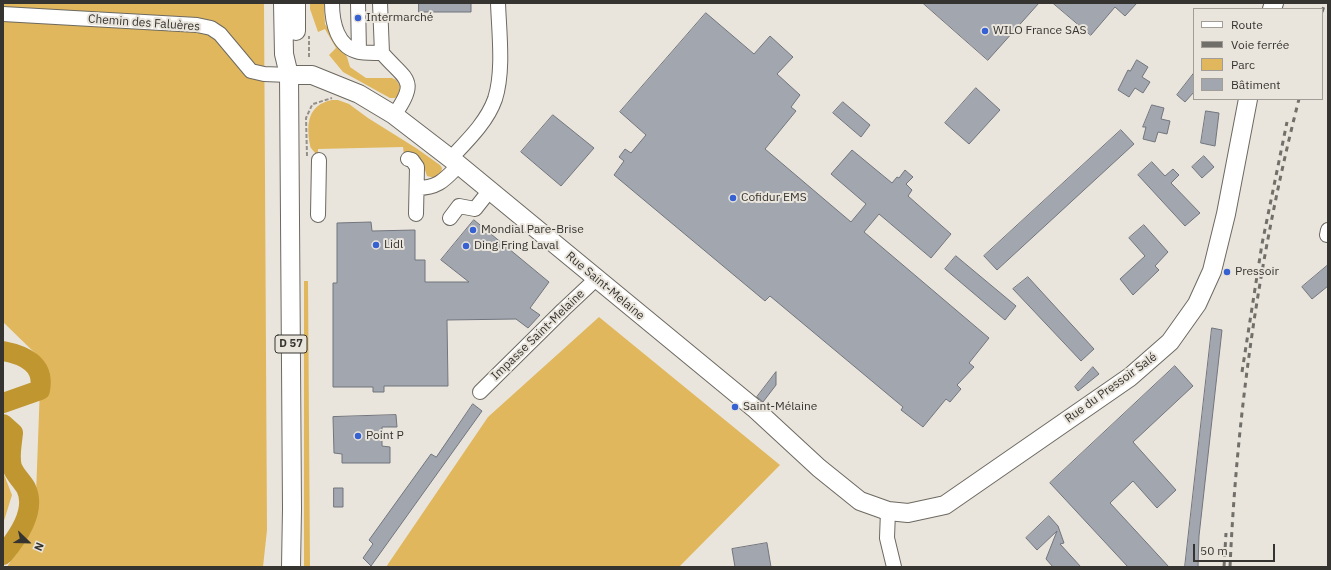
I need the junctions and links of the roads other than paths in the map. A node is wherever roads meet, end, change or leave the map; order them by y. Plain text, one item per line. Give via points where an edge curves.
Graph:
1 (284, 3) edge
2 (296, 3) edge
3 (332, 3) edge
4 (358, 3) edge
5 (380, 3) edge
6 (498, 3) edge
7 (3, 14) edge
8 (359, 52) junction
9 (382, 53) junction
10 (289, 75) junction
11 (1248, 100) edge
12 (394, 115) junction
13 (313, 159) road end
14 (408, 160) dead end
15 (455, 161) junction
16 (417, 188) junction
17 (490, 190) junction
18 (416, 214) dead end
19 (318, 215) dead end
20 (450, 218) dead end
21 (596, 279) junction
22 (480, 392) dead end
23 (292, 509) junction
24 (888, 511) junction
25 (291, 567) edge
26 (294, 567) edge
27 (894, 567) edge

1 - 10 main road, D 57 via 284,54
2 - 10 main road, D 57 via 296,55
3 - 8 street via 332,23 340,39
4 - 8 street
5 - 9 street
6 - 15 street via 499,62 495,98
7 - 10 street, Chemin des Faluères via 197,25 211,28 220,34 251,71
8 - 9 street
9 - 12 street via 400,70 408,90 406,99
10 - 12 main road, Rue Saint-Melaine via 312,75 359,94
10 - 23 main road, D 57
11 - 24 main road, Rue du Pressoir Salé via 1212,271 1197,304 1170,342 1130,377 945,505 908,513
12 - 15 main road, Rue Saint-Melaine
13 - 19 street
14 - 16 street via 412,160 417,167
15 - 16 street via 441,182 433,187
15 - 17 main road, Rue Saint-Melaine
16 - 18 street
17 - 20 street via 475,209 459,206
17 - 21 main road, Rue Saint-Melaine
21 - 22 street, Impasse Saint-Melaine
21 - 24 main road, Rue Saint-Melaine via 754,408 819,468 860,501
23 - 25 main road, D 57
23 - 26 main road, D 57
24 - 27 street via 887,538

